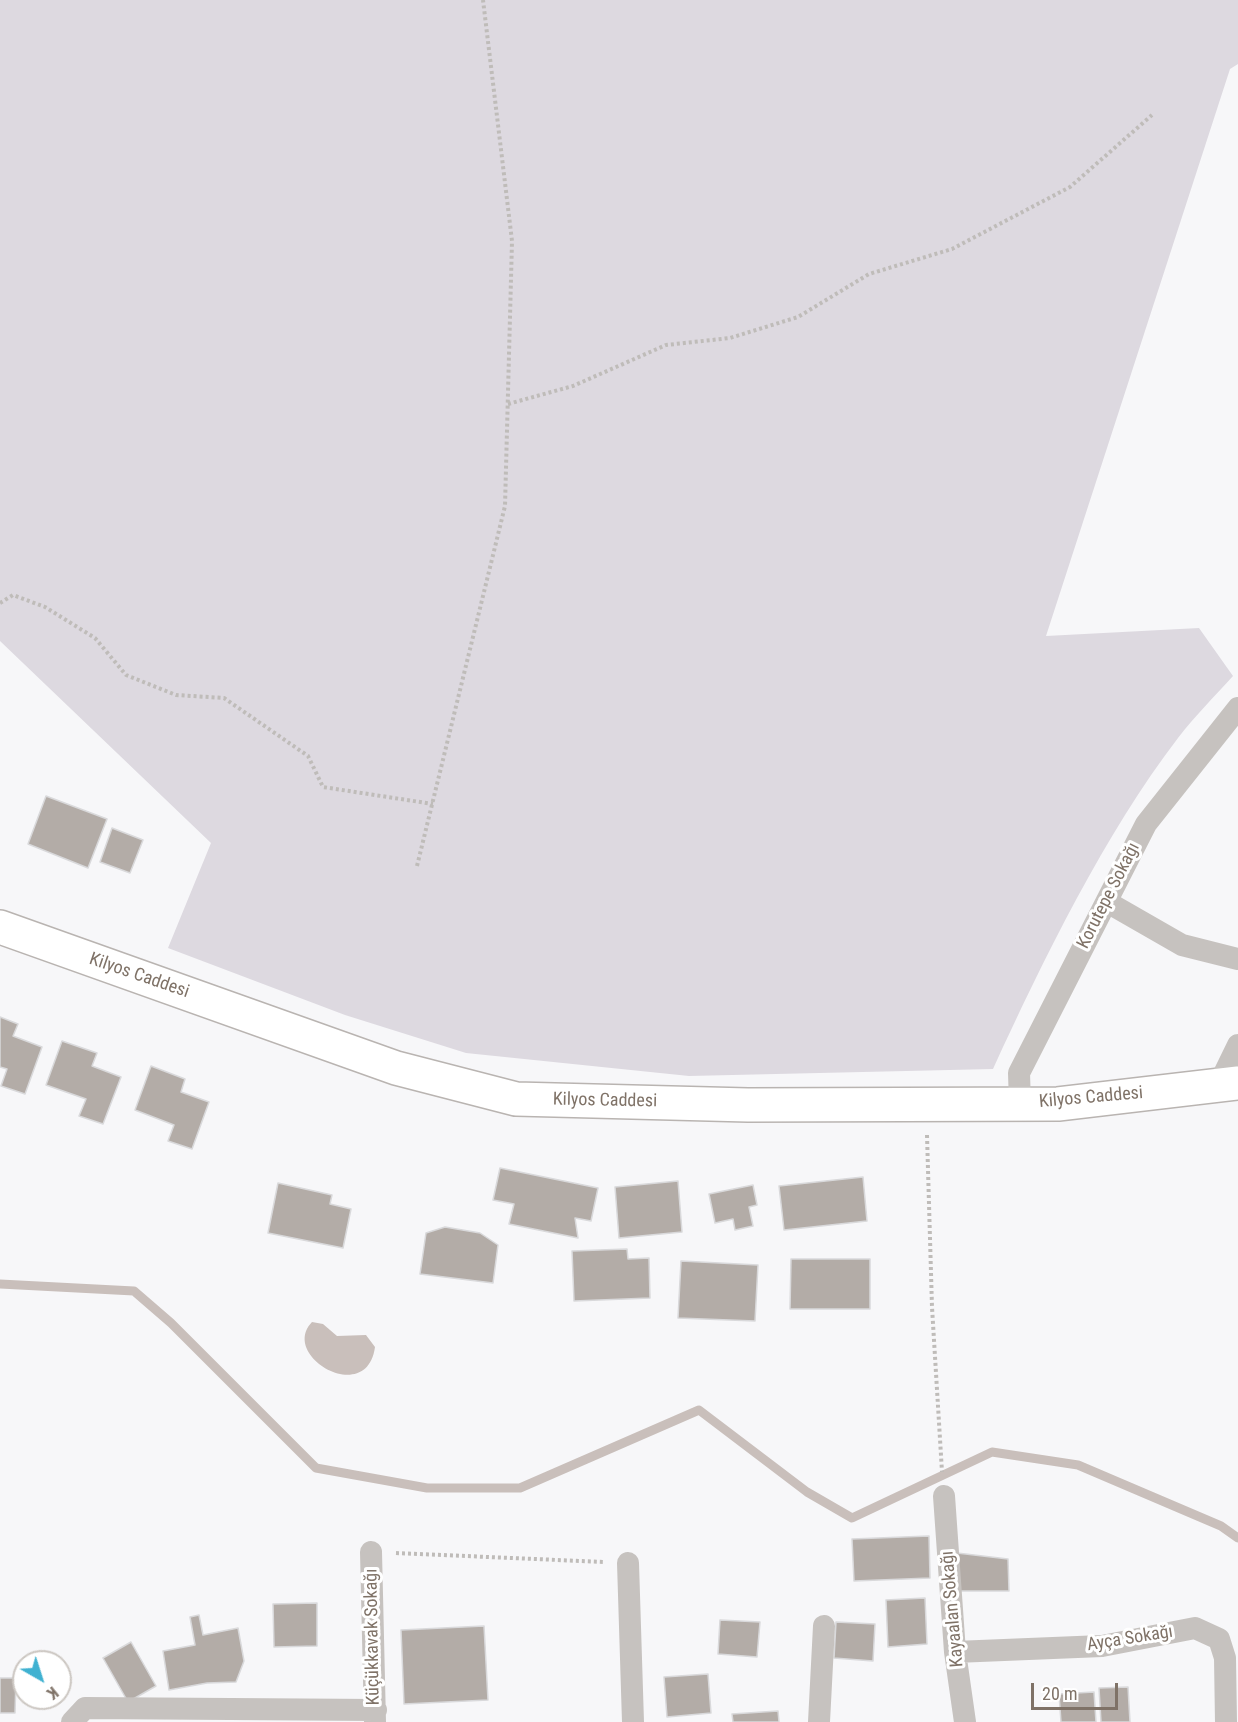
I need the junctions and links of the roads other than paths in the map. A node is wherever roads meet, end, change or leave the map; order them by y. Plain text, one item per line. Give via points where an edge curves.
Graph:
1 (1238, 708) edge
2 (1107, 902) junction
3 (0, 927) edge
4 (1238, 959) edge
5 (1238, 1045) edge
6 (1228, 1084) edge
7 (1020, 1104) junction
8 (944, 1496) dead end
9 (371, 1552) road end
10 (628, 1563) road end
11 (824, 1626) dead end
12 (955, 1652) junction
13 (78, 1715) edge
14 (375, 1716) edge
15 (633, 1722) edge
16 (819, 1722) edge
17 (965, 1722) edge
18 (1226, 1722) edge

1 - 2 street, Korutepe Sokağı via 1146,824
2 - 4 street via 1182,945
2 - 7 street, Korutepe Sokağı via 1019,1073
3 - 7 main road, Kilyos Caddesi via 396,1068 516,1099 748,1105
5 - 6 street
6 - 7 main road, Kilyos Caddesi via 1058,1104
8 - 12 street, Kayaalan Sokağı
9 - 14 street, Küçükkavak Sokağı
10 - 15 street
11 - 16 street
12 - 17 street, Kayaalan Sokağı
12 - 18 street, Ayça Sokağı via 1102,1646 1195,1628 1219,1639 1225,1658
13 - 14 street

